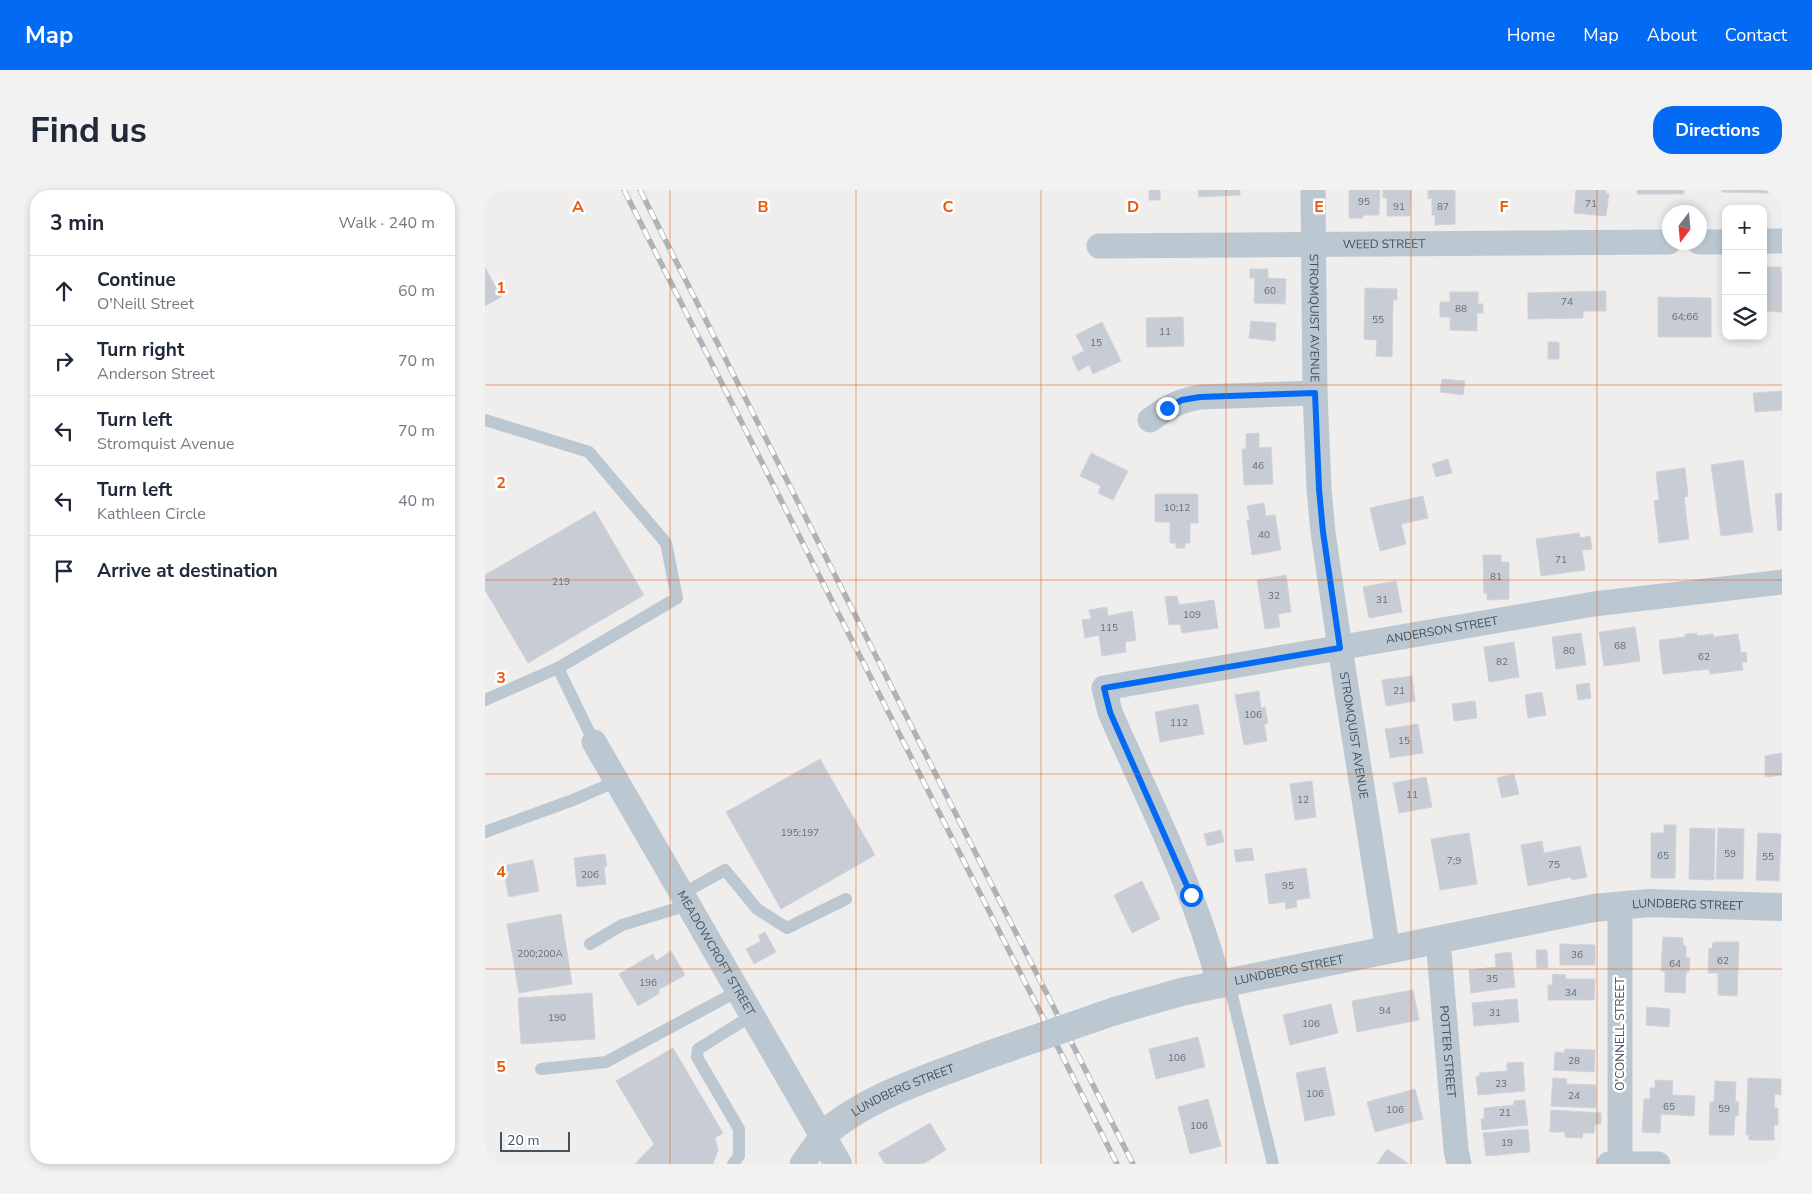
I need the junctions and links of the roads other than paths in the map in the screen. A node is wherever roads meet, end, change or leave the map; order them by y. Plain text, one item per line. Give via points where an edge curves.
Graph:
1 (1313, 190) edge
2 (1767, 241) edge
3 (1782, 241) edge
4 (1662, 242) edge
5 (1707, 242) edge
6 (1722, 242) edge
7 (1313, 245) junction
8 (1099, 246) dead end
9 (1315, 393) junction
10 (485, 420) edge
11 (1150, 420) dead end
12 (1782, 582) edge
13 (1340, 648) junction
14 (558, 668) junction
15 (485, 700) edge
16 (594, 742) joint
17 (617, 782) junction
18 (485, 832) edge
19 (846, 899) dead end
20 (685, 900) junction
21 (1620, 905) junction
22 (1782, 906) edge
23 (1438, 940) junction
24 (590, 944) dead end
25 (1388, 950) junction
26 (1224, 984) junction
27 (738, 991) junction
28 (753, 1015) junction
29 (541, 1069) dead end
30 (823, 1136) junction
31 (733, 1164) edge
32 (802, 1164) edge
33 (839, 1164) edge
34 (1273, 1164) edge
35 (1459, 1164) edge
36 (1615, 1164) edge
37 (1658, 1164) edge

1 - 7 street, STROMQUIST AVENUE
2 - 3 street
4 - 7 street, WEED STREET
5 - 6 street
7 - 8 street, WEED STREET
7 - 9 street, STROMQUIST AVENUE
9 - 11 street via 1200,397 1182,400
9 - 13 street, STROMQUIST AVENUE via 1323,532
10 - 14 lane via 589,452 666,543 677,598
12 - 13 street, ANDERSON STREET via 1593,604
13 - 25 street, STROMQUIST AVENUE
13 - 26 street, ANDERSON STREET via 1104,688 1110,712 1191,895
14 - 15 lane
14 - 16 lane
16 - 17 street, MEADOWCROFT STREET
17 - 18 lane
17 - 20 street, MEADOWCROFT STREET
19 - 20 lane via 787,928 757,909 725,870
20 - 24 lane via 622,925
20 - 27 street, MEADOWCROFT STREET
21 - 22 street, LUNDBERG STREET
21 - 23 street, LUNDBERG STREET
21 - 36 street, O'CONNELL STREET
23 - 25 street, LUNDBERG STREET
23 - 35 street, POTTER STREET
25 - 26 street, LUNDBERG STREET
26 - 30 street, LUNDBERG STREET, bridge via 1115,1010 988,1054 879,1099 851,1114
26 - 34 lane
27 - 28 street, MEADOWCROFT STREET
27 - 29 lane via 606,1062
28 - 30 street, MEADOWCROFT STREET
28 - 31 lane via 698,1049 697,1057 739,1129 739,1156
30 - 32 street
30 - 33 street, MEADOWCROFT STREET
36 - 37 street

